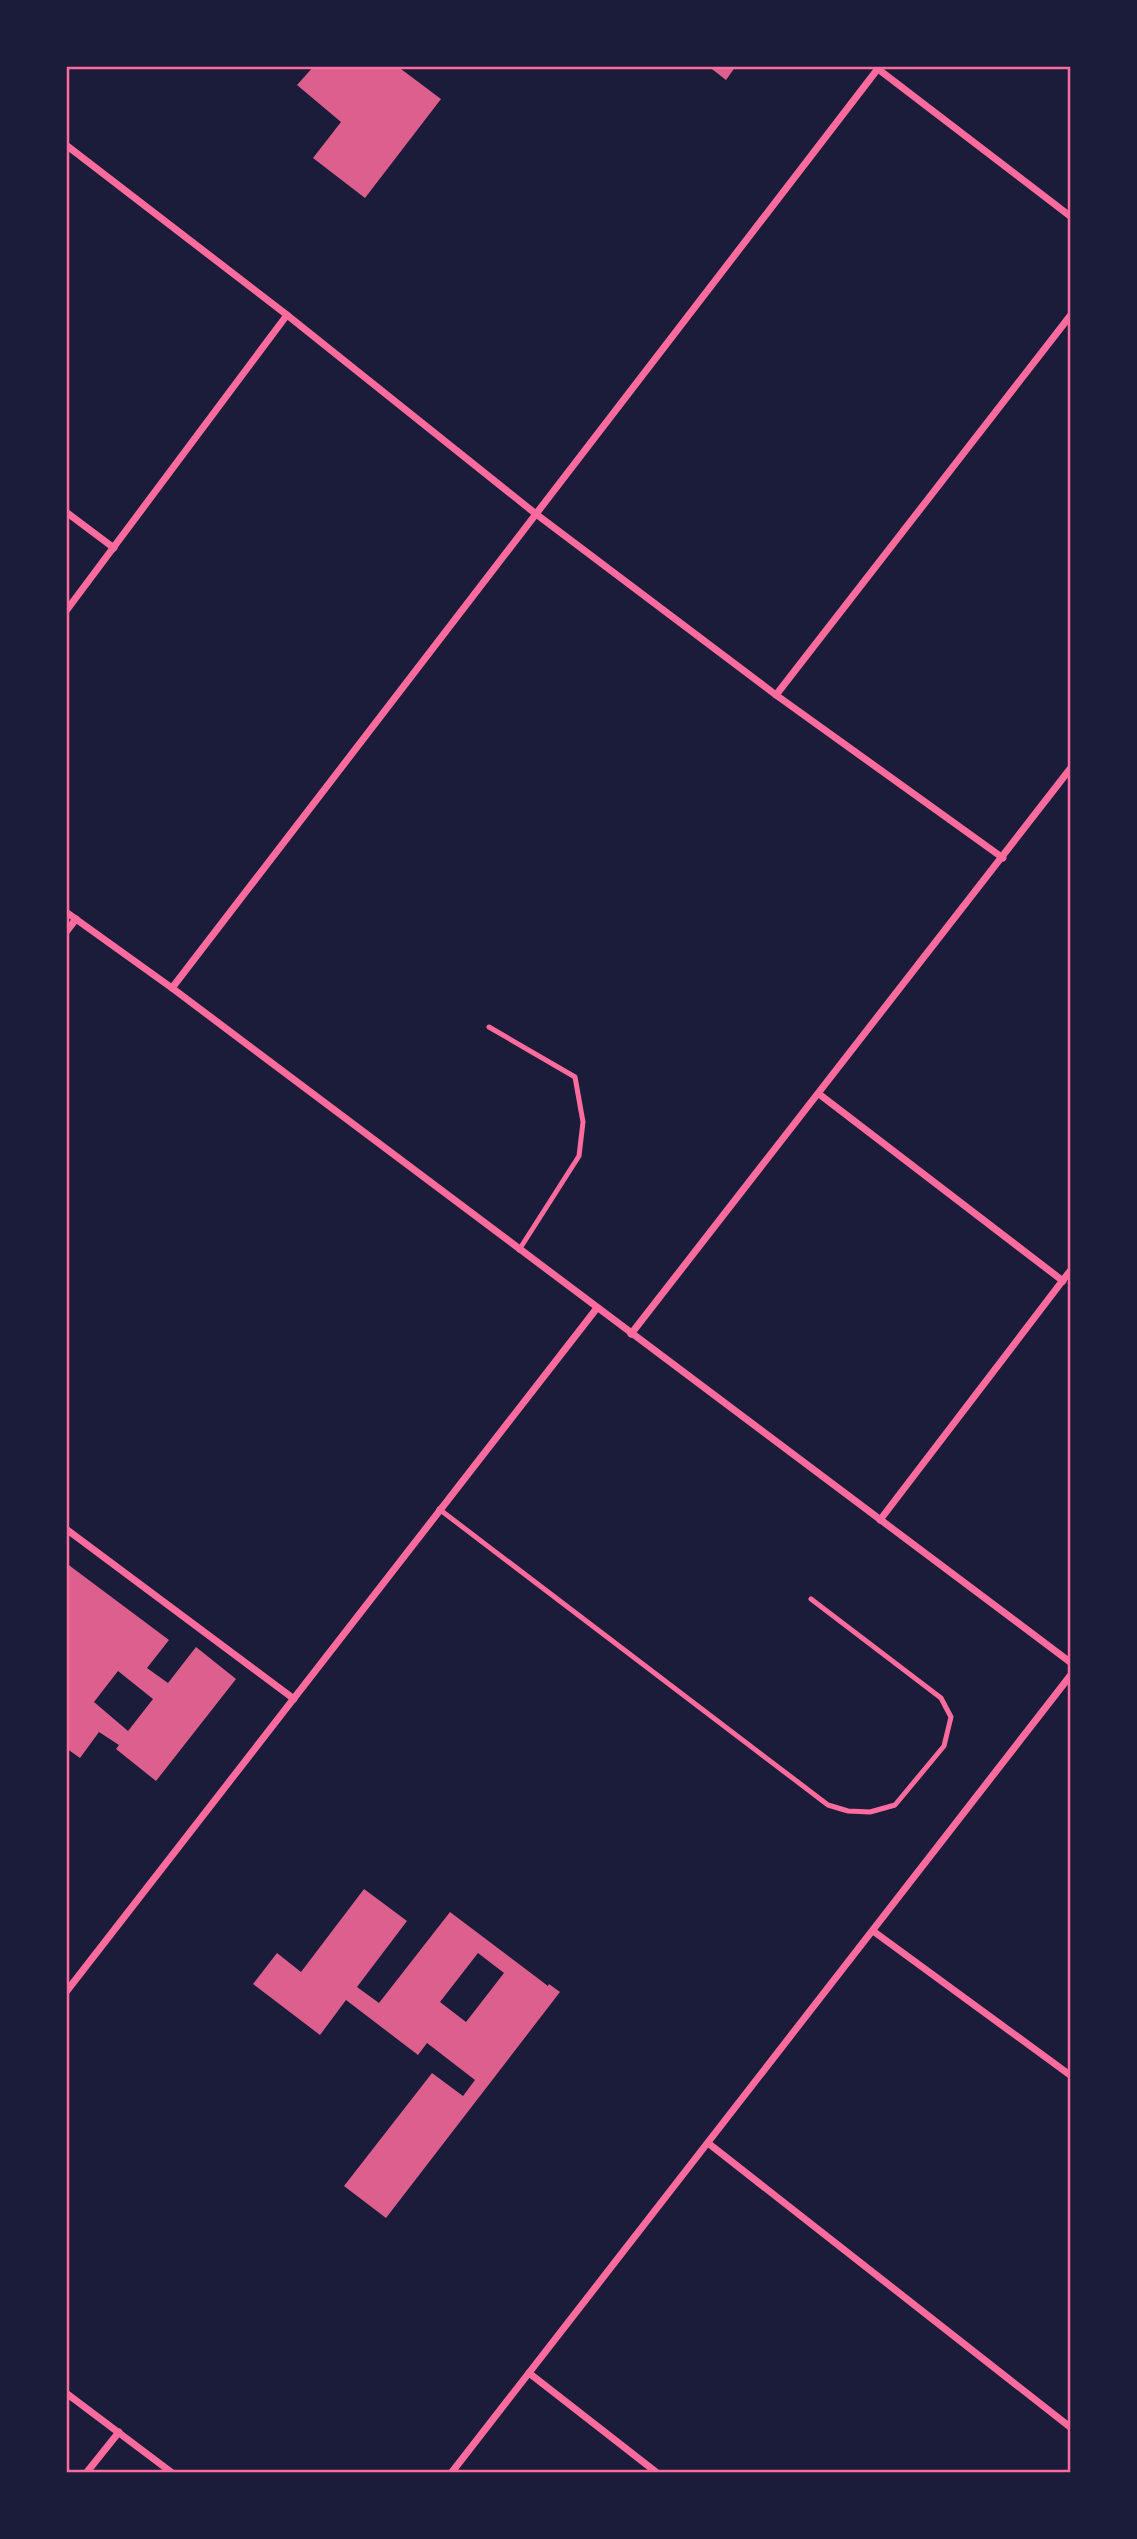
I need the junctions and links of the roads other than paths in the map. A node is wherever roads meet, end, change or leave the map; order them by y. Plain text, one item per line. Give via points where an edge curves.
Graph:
1 (879, 68) edge
2 (66, 145) edge
3 (1070, 216) edge
4 (287, 315) junction
5 (1070, 316) edge
6 (66, 512) edge
7 (536, 514) junction
8 (114, 548) junction
9 (66, 611) edge
10 (776, 695) junction
11 (1070, 769) edge
12 (1003, 858) junction
13 (66, 912) edge
14 (76, 919) junction
15 (66, 932) edge
16 (172, 988) junction
17 (489, 1027) dead end
18 (819, 1094) junction
19 (519, 1250) junction
20 (1070, 1271) edge
21 (1063, 1281) junction
22 (597, 1308) junction
23 (631, 1334) junction
24 (439, 1509) junction
25 (880, 1520) junction
26 (66, 1529) edge
27 (811, 1599) dead end
28 (1070, 1662) edge
29 (1070, 1676) edge
30 (294, 1699) junction
31 (873, 1931) junction
32 (66, 1992) edge
33 (1070, 2075) edge
34 (708, 2143) junction
35 (529, 2373) junction
36 (66, 2393) edge
37 (1070, 2427) edge
38 (119, 2432) junction
39 (87, 2473) edge
40 (171, 2473) edge
41 (452, 2473) edge
42 (656, 2473) edge

1 - 3 street
1 - 7 street
2 - 4 street
4 - 7 street
4 - 8 street
5 - 10 street
6 - 8 street
7 - 10 street
7 - 16 street
8 - 9 street
10 - 12 street
11 - 12 street
12 - 18 street
13 - 14 street
14 - 15 street
14 - 16 street
16 - 19 street
17 - 19 lane via 575,1077 583,1122 579,1156
18 - 21 street
18 - 23 street
19 - 22 street
20 - 21 street
21 - 25 street
22 - 23 street
22 - 24 street
23 - 25 street
24 - 27 lane via 828,1805 870,1812 895,1805 944,1746 951,1717 941,1698
24 - 30 street
25 - 28 street
26 - 30 street
29 - 31 street
30 - 32 street
31 - 33 street
31 - 34 street
34 - 35 street
34 - 37 street
35 - 41 street
35 - 42 street
36 - 38 street
38 - 39 street
38 - 40 street

